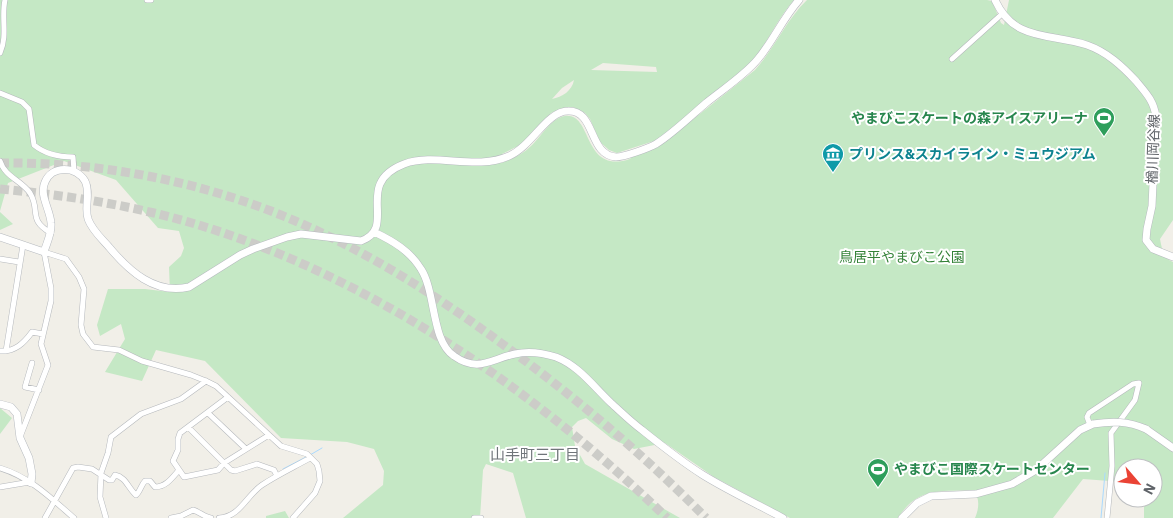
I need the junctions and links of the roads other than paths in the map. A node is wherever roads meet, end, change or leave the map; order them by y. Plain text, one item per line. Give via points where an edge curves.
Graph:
1 (5, 0) edge
2 (799, 0) edge
3 (994, 0) edge
4 (1002, 14) junction
5 (0, 54) edge
6 (952, 59) dead end
7 (0, 93) edge
8 (0, 161) edge
9 (74, 172) junction
10 (374, 232) junction
11 (50, 233) junction
12 (0, 236) edge
13 (23, 245) junction
14 (44, 252) junction
15 (1173, 256) edge
16 (0, 259) edge
17 (19, 262) junction
18 (43, 334) junction
19 (3, 351) edge
20 (32, 363) dead end
21 (206, 381) junction
22 (39, 390) junction
23 (228, 397) junction
24 (0, 404) edge
25 (208, 413) junction
26 (1092, 425) junction
27 (188, 427) junction
28 (268, 435) junction
29 (20, 438) junction
30 (1173, 448) edge
31 (246, 449) junction
32 (310, 458) junction
33 (224, 463) junction
34 (0, 468) edge
35 (179, 470) junction
36 (101, 473) junction
37 (277, 476) junction
38 (30, 482) junction
39 (0, 487) edge
40 (55, 500) junction
41 (45, 518) edge
42 (74, 518) edge
43 (106, 518) edge
44 (171, 518) edge
45 (211, 518) edge
46 (219, 518) edge
47 (293, 518) edge
48 (474, 518) edge
49 (481, 518) edge
50 (784, 518) edge
51 (902, 518) edge
52 (1107, 518) edge

1 - 5 street via 6,32
2 - 10 street via 753,65 656,144 620,157 611,156 597,145 582,115 568,110 560,112 549,119 523,148 509,156 483,162 419,160 390,171 378,186 378,223
3 - 4 street, 楢川岡谷線
4 - 6 street
4 - 15 street, 楢川岡谷線 via 1018,28 1074,41 1106,54 1127,71 1149,96 1156,117 1152,206 1146,240 1153,249
7 - 9 street via 22,102 29,109 34,144 54,155 73,157
8 - 11 street via 6,173 29,192 37,222
9 - 10 street via 86,185 87,216 94,229 126,266 147,281 164,287 179,289 193,285 240,255 287,237 301,234 356,241 364,240
9 - 11 street via 57,170 44,182
10 - 50 street via 404,250 422,270 430,288 439,332 452,355 465,363 476,364 525,353 565,361 580,371 640,429 702,474
11 - 14 street
12 - 13 street
13 - 14 street
13 - 17 street
14 - 18 street via 51,301
14 - 21 street via 66,259 79,278 84,289 83,334 93,347 118,350
16 - 17 street
17 - 19 street
18 - 19 street via 32,332 21,345
18 - 22 street via 41,344 48,365
20 - 22 street via 25,387
21 - 23 street
21 - 36 street via 181,399 141,414 111,437
22 - 29 street
23 - 25 street
23 - 28 street
24 - 29 street via 16,411
25 - 27 street
25 - 31 street
26 - 30 street, bridge via 1118,421 1132,423
26 - 51 street via 1071,437 1036,470 1012,484 976,494 931,496 917,503
26 - 52 street via 1088,413 1139,383 1135,400 1111,433 1112,466
27 - 33 street
27 - 35 street via 180,433 173,461
28 - 31 street
28 - 32 street via 281,446 307,454
29 - 38 street via 29,458
31 - 33 street
32 - 37 street
32 - 47 street via 317,464 318,485
33 - 35 street via 218,470 184,477
33 - 37 street via 235,471 257,464 274,470
34 - 38 street
35 - 36 street via 159,487 144,481 136,495 121,476 115,475 109,480
36 - 40 street via 73,468
36 - 43 street via 100,498
37 - 46 street via 260,486 239,511
38 - 39 street
38 - 40 street
40 - 41 street
40 - 42 street
44 - 45 street via 193,510
48 - 49 street

